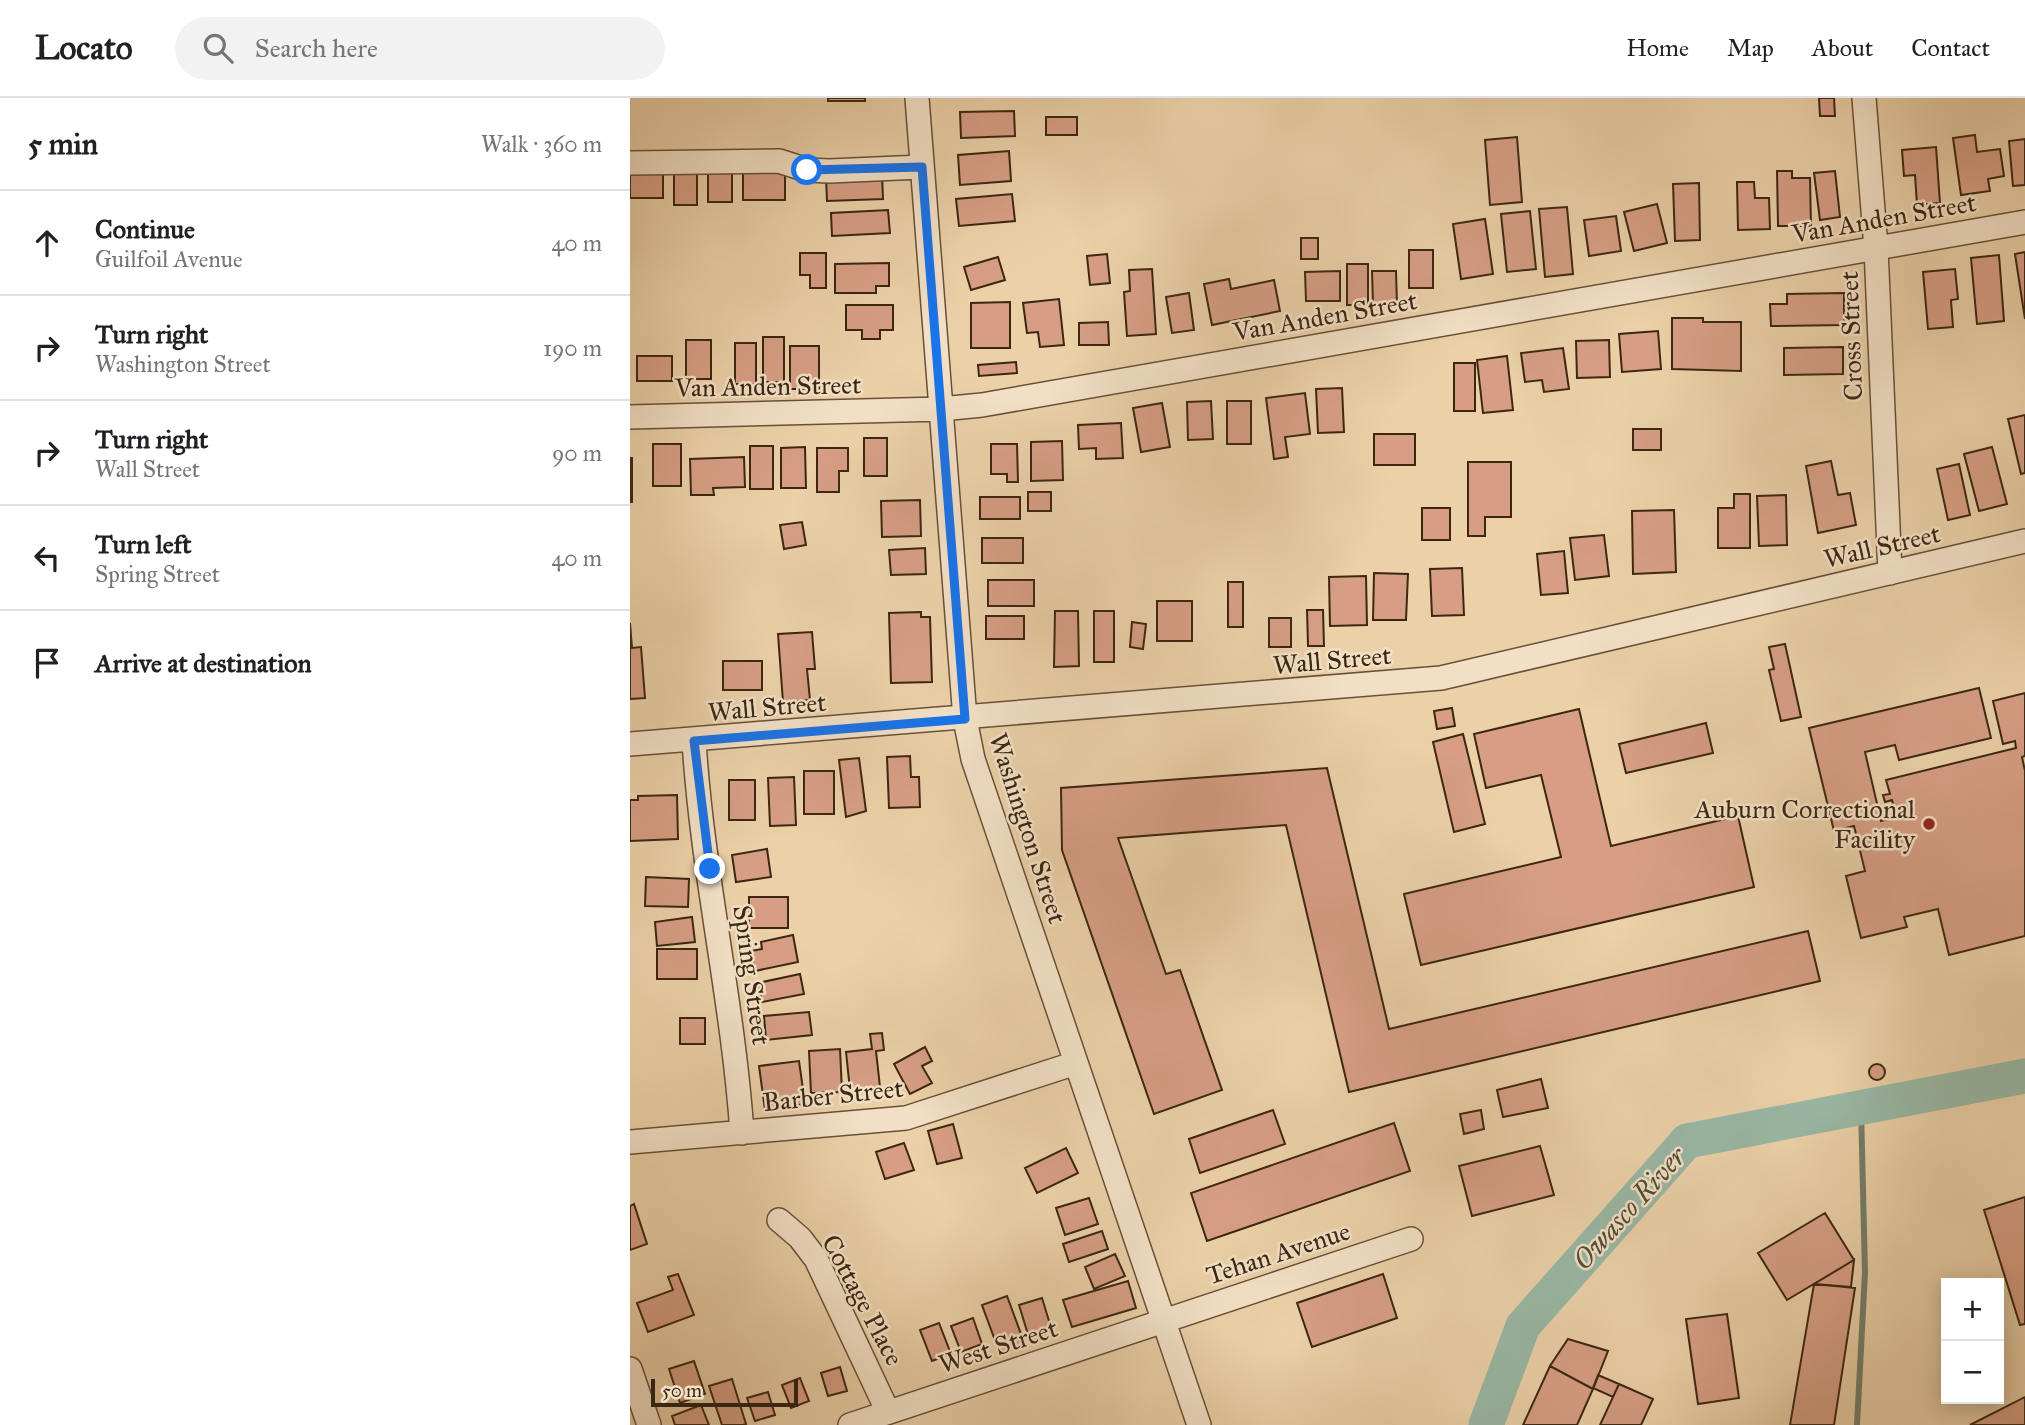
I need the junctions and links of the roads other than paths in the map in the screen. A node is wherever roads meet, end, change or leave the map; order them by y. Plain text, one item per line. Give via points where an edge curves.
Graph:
1 (917, 98) edge
2 (1864, 98) edge
3 (630, 163) edge
4 (922, 167) junction
5 (2025, 222) edge
6 (1876, 248) junction
7 (941, 409) junction
8 (630, 417) edge
9 (2025, 541) edge
10 (1889, 573) junction
11 (965, 719) junction
12 (694, 741) junction
13 (630, 744) edge
14 (1076, 1063) junction
15 (742, 1133) junction
16 (630, 1142) edge
17 (779, 1220) dead end
18 (1411, 1239) dead end
19 (1163, 1321) junction
20 (630, 1369) edge
21 (888, 1412) junction
22 (649, 1425) edge
23 (850, 1425) edge
24 (1199, 1425) edge

1 - 4 street, Washington Street
2 - 6 street, Cross Street
3 - 4 street via 779,161 829,171
4 - 7 street, Washington Street
5 - 6 street, Van Anden Street
6 - 7 street, Van Anden Street
6 - 10 street, Cross Street
7 - 8 street, Van Anden Street
7 - 11 street, Washington Street
9 - 10 street, Wall Street
10 - 11 street, Wall Street via 1441,678
11 - 12 street, Wall Street
11 - 14 street, Washington Street via 973,759
12 - 13 street, Wall Street
12 - 15 street, Spring Street
14 - 15 street, Barber Street via 906,1118
14 - 19 street, Washington Street
15 - 16 street, Barber Street
17 - 21 street, Cottage Place via 816,1259
18 - 19 street, Tehan Avenue
19 - 21 street, West Street
19 - 24 street, Washington Street
20 - 22 street
21 - 23 street, West Street

